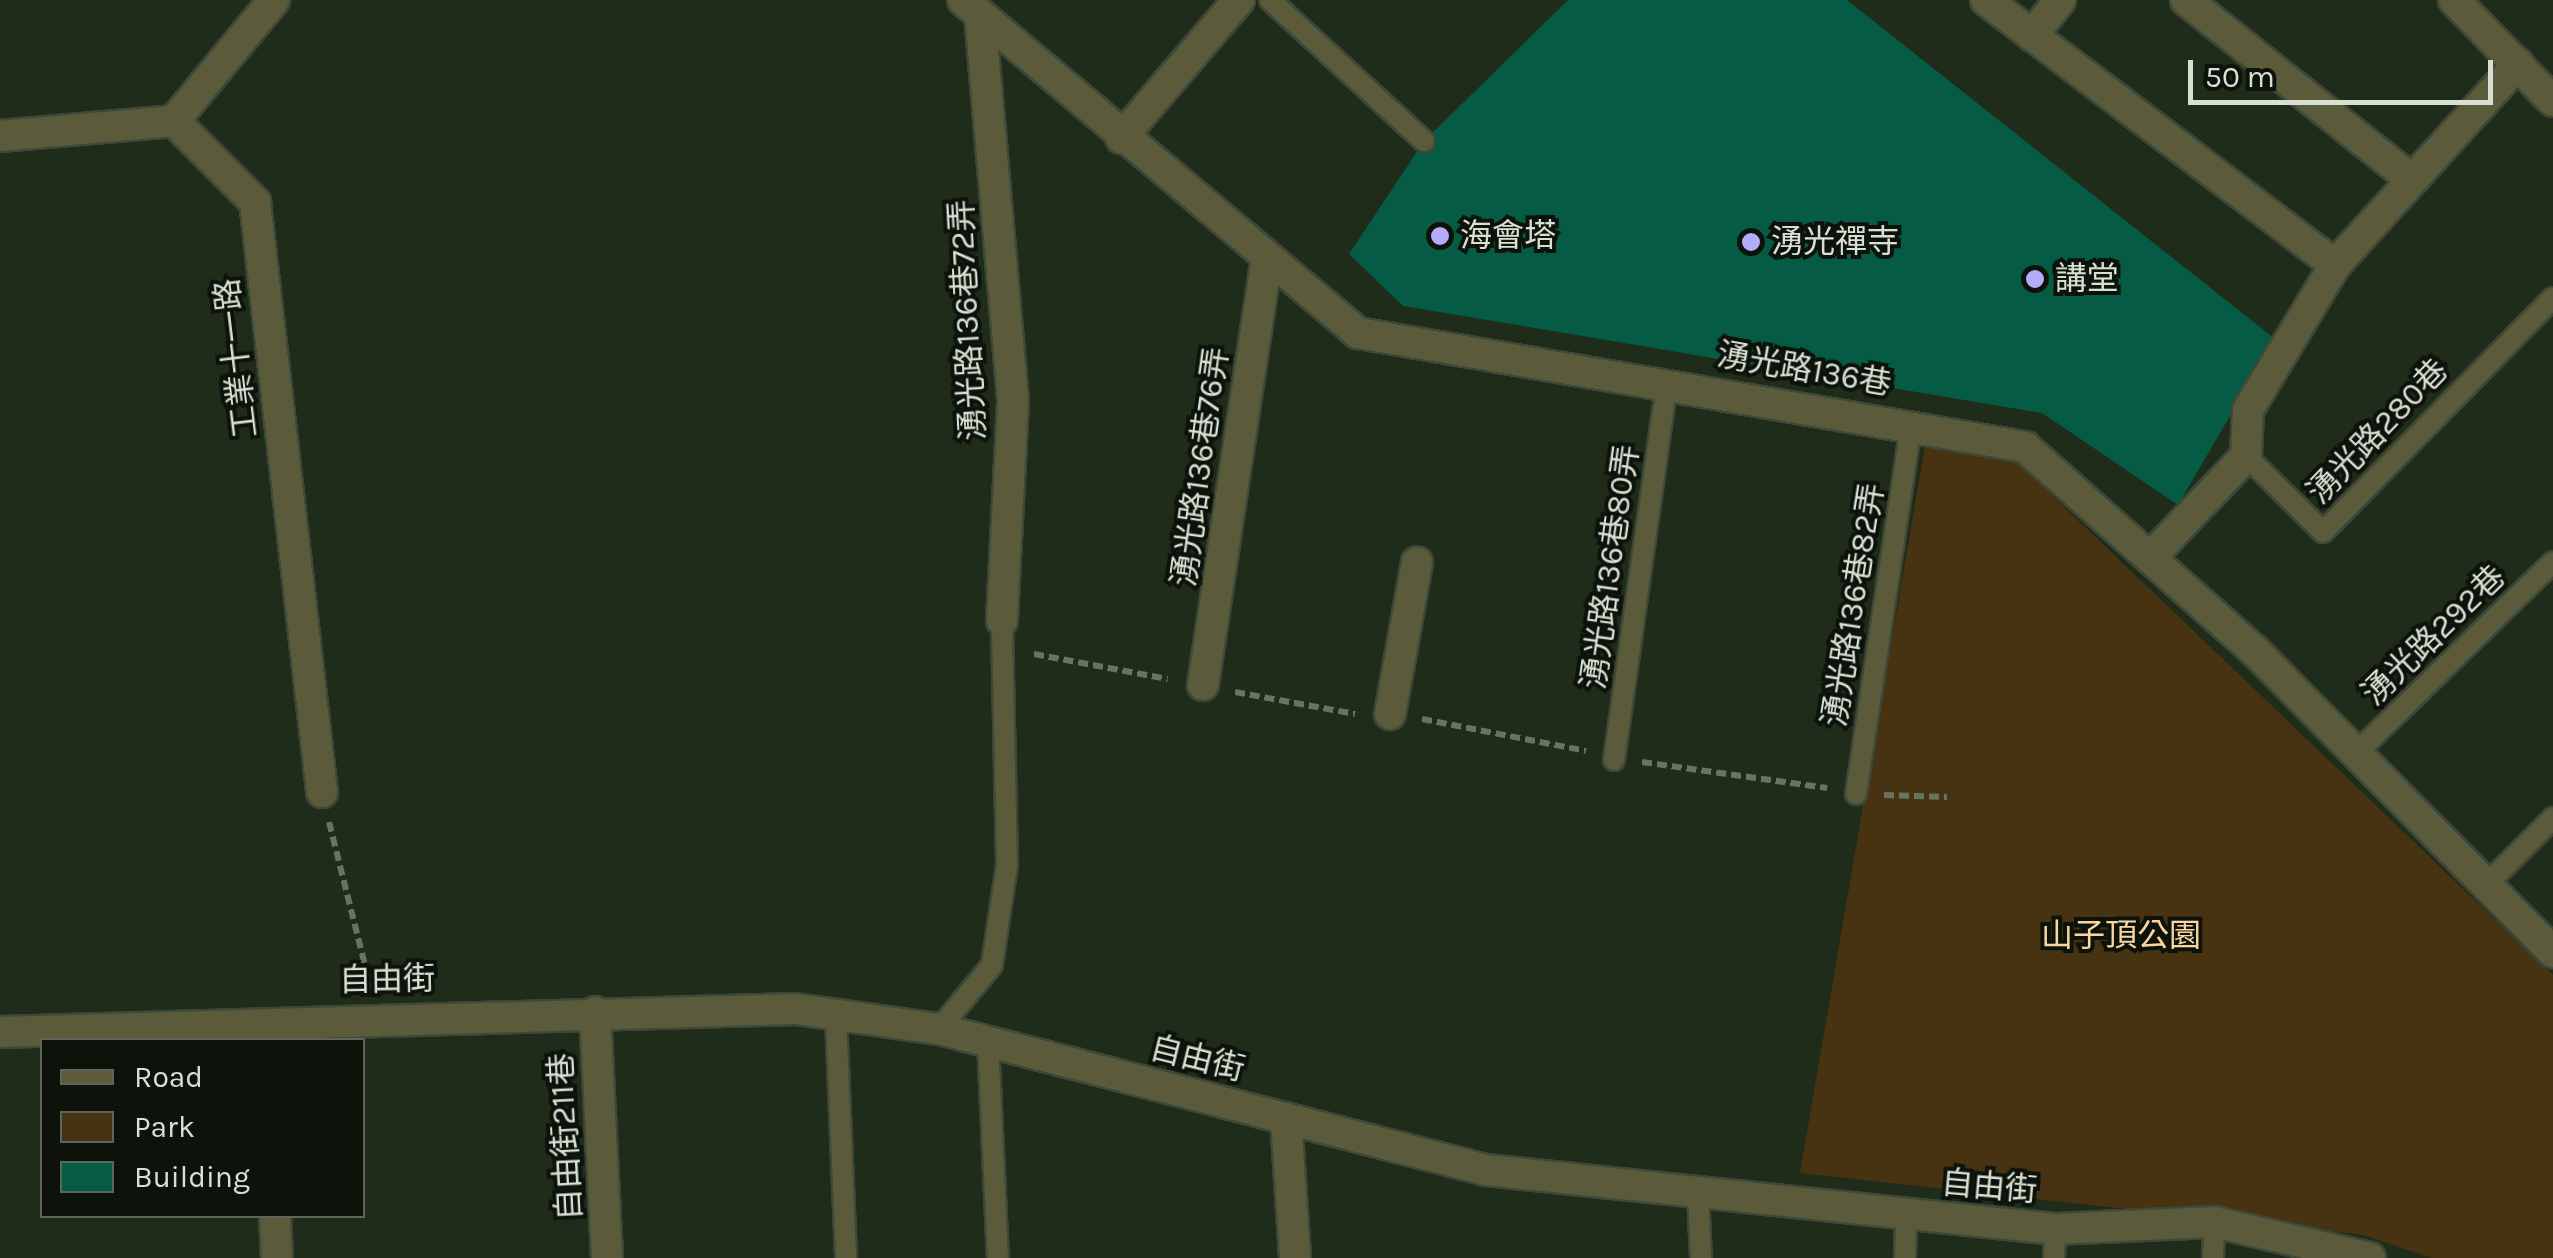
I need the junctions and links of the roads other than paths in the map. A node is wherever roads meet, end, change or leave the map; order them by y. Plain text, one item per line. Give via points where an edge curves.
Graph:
1 (274, 0) edge
2 (1239, 0) edge
3 (1270, 0) edge
4 (1986, 0) edge
5 (2060, 0) edge
6 (2186, 0) edge
7 (2454, 0) edge
8 (972, 8) edge
9 (2032, 36) junction
10 (2518, 64) junction
11 (2553, 102) edge
12 (174, 121) junction
13 (0, 136) edge
14 (1121, 138) junction
15 (1424, 141) dead end
16 (2412, 180) junction
17 (1267, 258) junction
18 (2335, 265) junction
19 (2553, 298) edge
20 (1666, 382) junction
21 (1911, 425) junction
22 (2246, 456) junction
23 (2150, 558) junction
24 (1417, 562) dead end
25 (2553, 562) edge
26 (1002, 621) joint
27 (1204, 686) road end
28 (1390, 714) road end
29 (2356, 754) junction
30 (1614, 760) road end
31 (322, 792) road end
32 (1856, 794) road end
33 (2553, 818) edge
34 (2486, 885) junction
35 (2553, 952) edge
36 (595, 1012) junction
37 (836, 1018) junction
38 (938, 1029) junction
39 (267, 1030) edge
40 (0, 1032) edge
41 (988, 1042) junction
42 (1286, 1118) junction
43 (1698, 1194) junction
44 (1906, 1215) junction
45 (276, 1218) edge
46 (2214, 1222) junction
47 (2055, 1243) edge
48 (278, 1258) edge
49 (607, 1258) edge
50 (846, 1258) edge
51 (998, 1258) edge
52 (1294, 1258) edge
53 (1701, 1258) edge
54 (1905, 1258) edge
55 (2213, 1258) edge
56 (2367, 1258) edge

1 - 12 street
2 - 14 street
3 - 15 lane
4 - 9 street
5 - 9 street
6 - 16 street
7 - 10 street
8 - 14 street, 湧光路136巷
8 - 26 street, 湧光路136巷72弄 via 1013,402
9 - 18 street
10 - 11 street
10 - 16 street
12 - 13 street
12 - 31 street, 工業十一路 via 254,202
14 - 17 street, 湧光路136巷
16 - 18 street
17 - 20 street, 湧光路136巷 via 1358,333
17 - 27 street, 湧光路136巷76弄
18 - 22 street via 2248,410
19 - 22 lane, 湧光路280巷 via 2323,532
20 - 21 street, 湧光路136巷
20 - 30 lane, 湧光路136巷80弄
21 - 23 street, 湧光路136巷 via 2025,447
21 - 32 lane, 湧光路136巷82弄
22 - 23 street
23 - 29 street, 湧光路136巷
24 - 28 street
25 - 29 lane, 湧光路292巷
26 - 38 lane via 1007,865 992,965
29 - 34 street, 湧光路136巷
33 - 34 lane
34 - 35 street, 湧光路136巷
36 - 37 street, 自由街 via 796,1008
36 - 39 street, 自由街 via 377,1015
36 - 49 street, 自由街211巷
37 - 38 street, 自由街
37 - 50 lane
38 - 41 street, 自由街
39 - 40 street, 自由街
41 - 42 street, 自由街
41 - 51 lane
42 - 43 street, 自由街 via 1486,1170
42 - 52 street
43 - 44 street, 自由街
43 - 53 lane
44 - 47 street, 自由街
44 - 54 lane
45 - 48 street
46 - 47 street, 自由街
46 - 55 lane
46 - 56 street, 自由街

